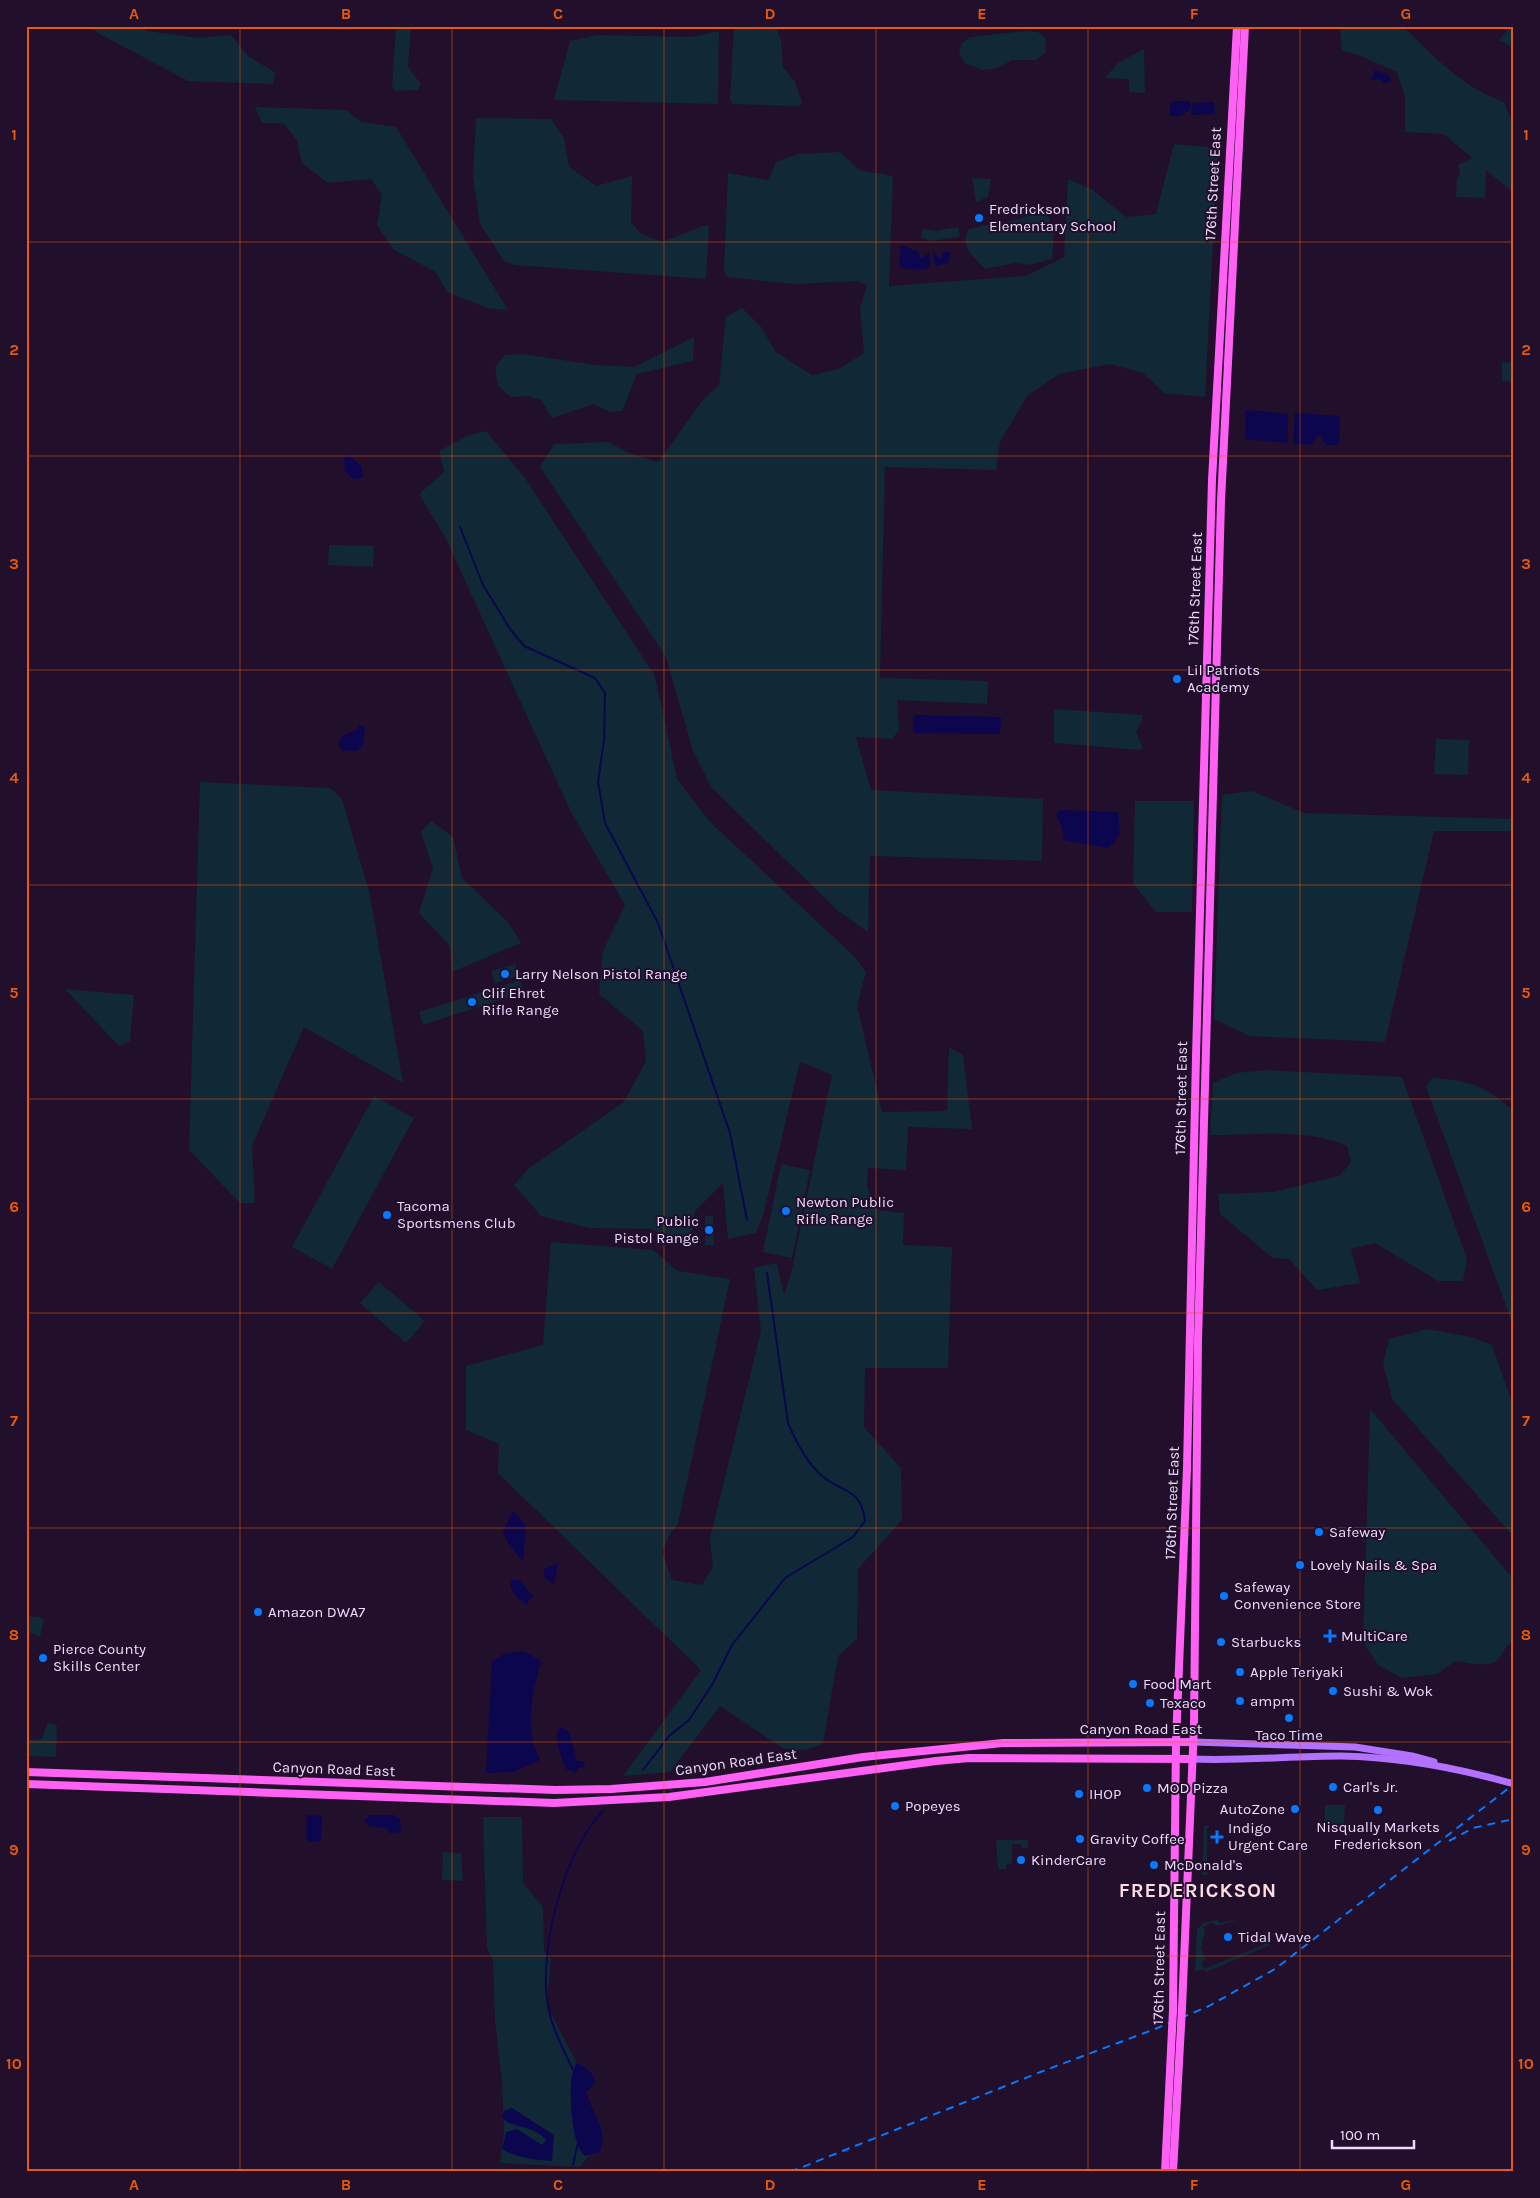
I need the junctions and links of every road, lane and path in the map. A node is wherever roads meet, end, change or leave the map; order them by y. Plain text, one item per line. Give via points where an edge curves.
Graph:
1 (1237, 26) edge
2 (1245, 26) edge
3 (1244, 48) junction
4 (1203, 798) junction
5 (1212, 833) junction
6 (1193, 1140) junction
7 (1202, 1176) junction
8 (1188, 1341) junction
9 (1198, 1385) junction
10 (1176, 1742) junction
11 (1193, 1742) junction
12 (1176, 1758) junction
13 (1192, 1759) junction
14 (1446, 1767) junction
15 (26, 1772) edge
16 (159, 1777) junction
17 (705, 1782) junction
18 (26, 1784) edge
19 (1514, 1784) edge
20 (114, 1786) junction
21 (669, 1797) junction
22 (1165, 2172) edge
23 (1173, 2172) edge

1 - 3 main road via 1239,44
1 - 4 main road, 176th Street East via 1213,455
2 - 3 main road, 176th Street East
3 - 5 main road, 176th Street East via 1223,448
4 - 5 main road via 1208,830
4 - 6 main road, 176th Street East
5 - 7 main road, 176th Street East
6 - 7 main road via 1197,1142
6 - 8 main road, 176th Street East
7 - 9 main road, 176th Street East
8 - 9 main road via 1194,1349 1194,1377
8 - 10 main road, 176th Street East via 1187,1477
9 - 11 main road, 176th Street East
10 - 11 main road, Canyon Road East
10 - 12 main road, 176th Street East
10 - 17 main road, Canyon Road East via 1003,1743 862,1757
11 - 13 main road, 176th Street East
11 - 14 main road, Canyon Road East via 1354,1747 1412,1756
12 - 13 main road, Canyon Road East
12 - 21 main road, Canyon Road East via 952,1759
12 - 22 main road, 176th Street East, bridge via 1173,2011
13 - 14 main road, Canyon Road East via 1341,1756
13 - 23 main road, 176th Street East, bridge
14 - 19 main road, Canyon Road East
15 - 16 main road, Canyon Road East
16 - 17 main road, Canyon Road East via 556,1790
16 - 20 main road via 152,1783
17 - 21 main road via 673,1790
18 - 20 main road, Canyon Road East
20 - 21 main road, Canyon Road East via 554,1803

